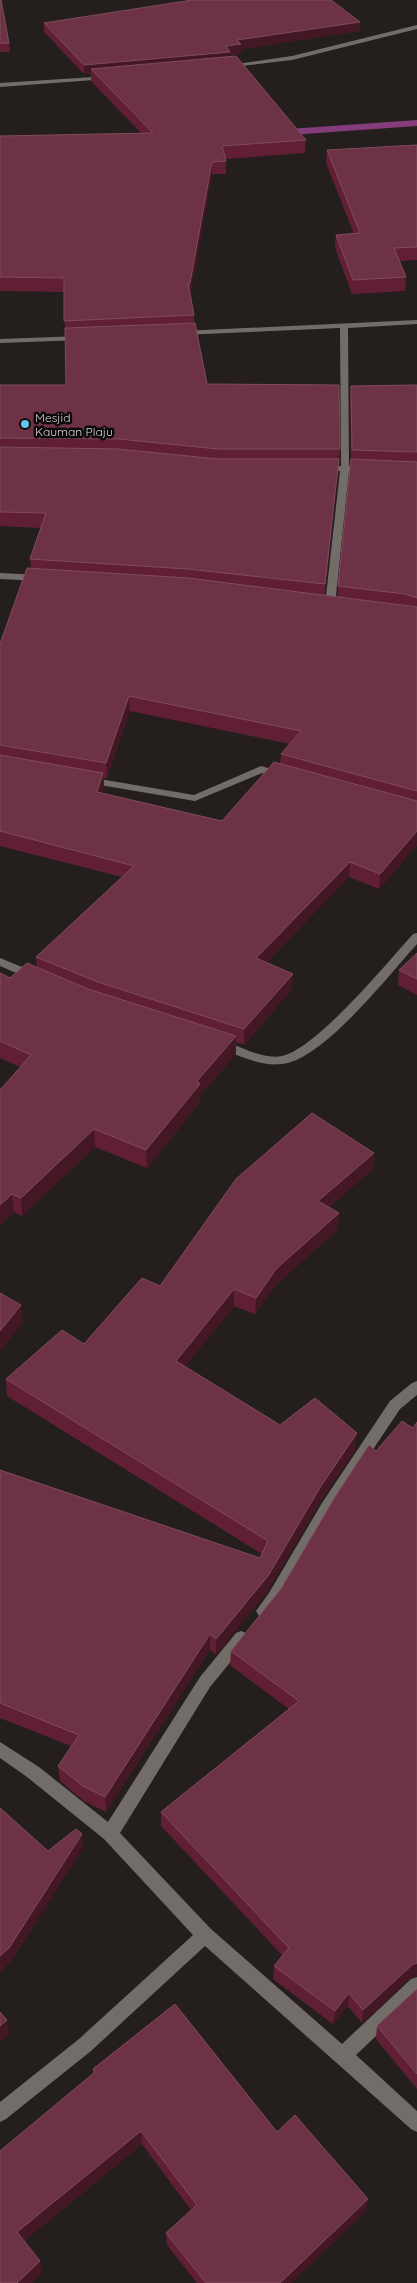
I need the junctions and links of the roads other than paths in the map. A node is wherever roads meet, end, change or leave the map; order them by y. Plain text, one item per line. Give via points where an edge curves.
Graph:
1 (417, 27) edge
2 (216, 67) edge
3 (119, 76) edge
4 (0, 85) edge
5 (417, 322) edge
6 (344, 326) junction
7 (177, 334) edge
8 (88, 338) edge
9 (0, 342) edge
10 (316, 468) edge
11 (345, 468) junction
12 (381, 469) edge
13 (0, 576) edge
14 (50, 579) edge
15 (330, 605) edge
16 (78, 778) edge
17 (298, 779) edge
18 (417, 937) edge
19 (0, 962) edge
20 (43, 980) edge
21 (205, 1039) edge
22 (417, 1387) edge
23 (0, 1749) edge
24 (110, 1834) junction
25 (205, 1935) junction
26 (417, 1985) edge
27 (343, 2055) junction
28 (0, 2113) edge
29 (417, 2123) edge

1 - 2 street via 292,58
3 - 4 street
5 - 6 street
6 - 7 street
6 - 11 street
8 - 9 street
10 - 11 street
11 - 12 street
11 - 15 street
13 - 14 street
16 - 17 street via 196,798 261,770
18 - 21 street via 366,994 298,1056 270,1059
19 - 20 street
22 - 24 street via 395,1405 326,1507 274,1598 205,1682
23 - 24 street
24 - 25 street
25 - 27 street
25 - 28 street via 86,2045
26 - 27 street
27 - 29 street

